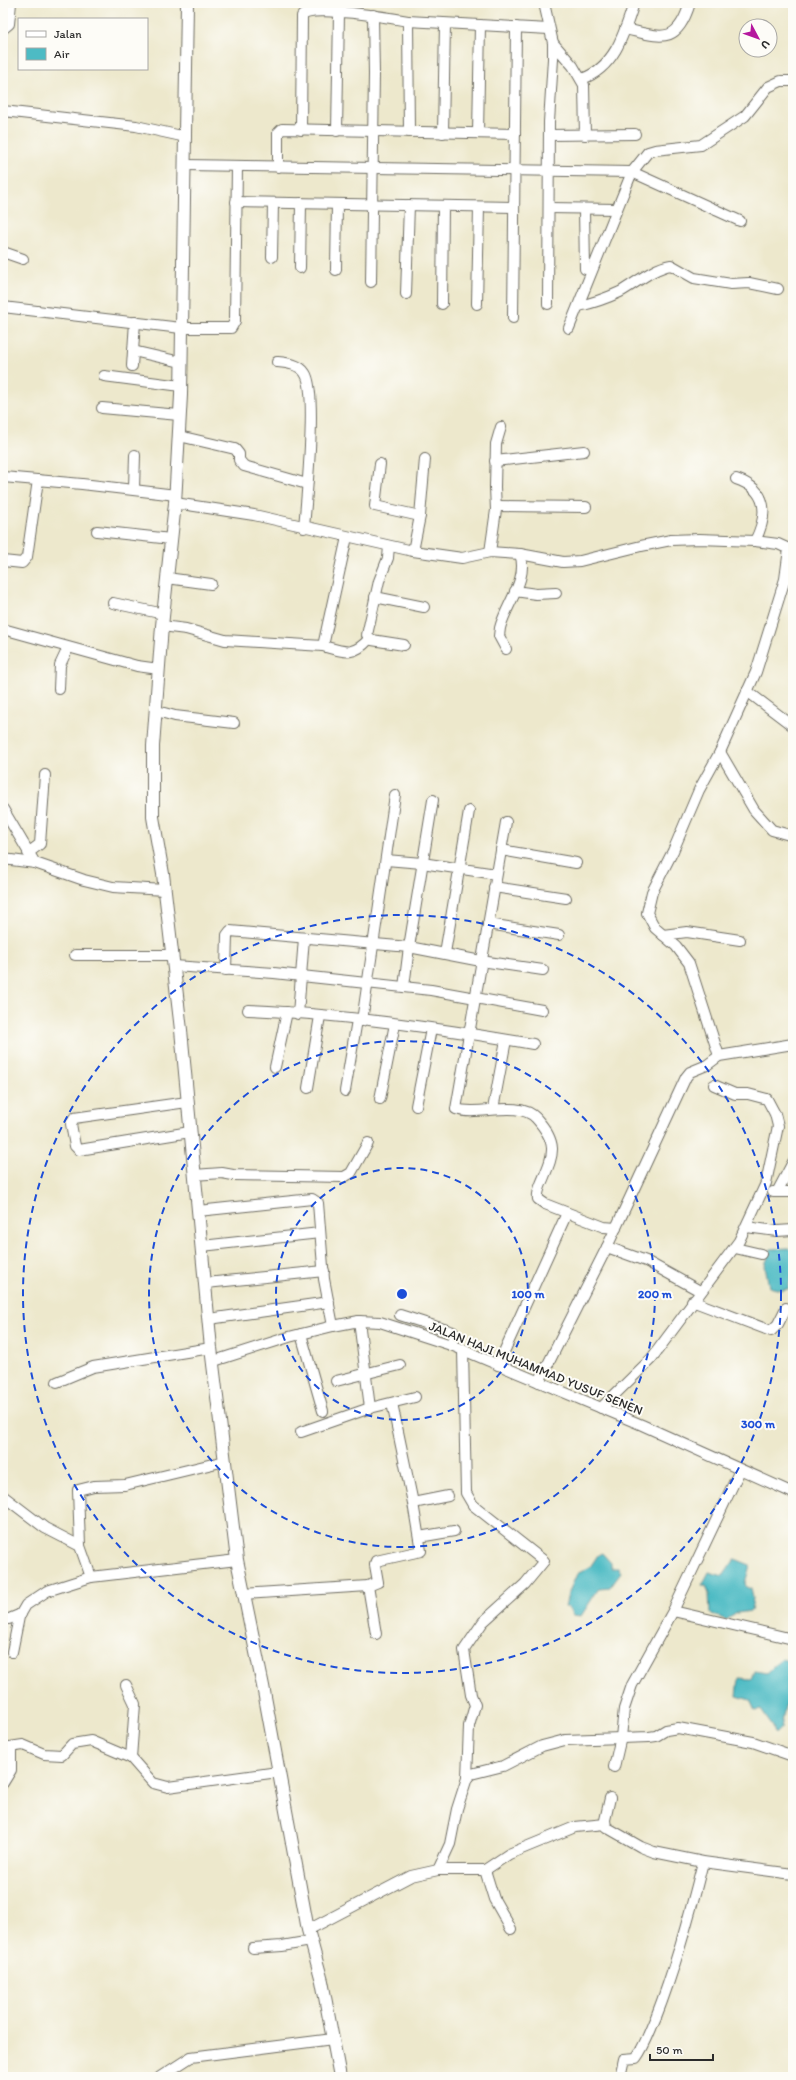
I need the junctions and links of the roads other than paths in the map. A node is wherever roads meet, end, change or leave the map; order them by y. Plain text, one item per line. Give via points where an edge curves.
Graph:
1 (11, 3) edge
2 (187, 3) edge
3 (544, 3) edge
4 (634, 3) edge
5 (690, 3) edge
6 (339, 12) junction
7 (373, 16) junction
8 (408, 21) junction
9 (445, 24) junction
10 (480, 25) junction
11 (516, 27) junction
12 (3, 29) edge
13 (549, 29) junction
14 (625, 29) junction
15 (553, 43) junction
16 (582, 79) junction
17 (793, 81) edge
18 (3, 111) edge
19 (300, 130) junction
20 (337, 131) junction
21 (372, 132) junction
22 (409, 132) junction
23 (443, 133) junction
24 (478, 133) junction
25 (515, 134) junction
26 (635, 134) dead end
27 (549, 135) junction
28 (585, 135) junction
29 (186, 137) junction
30 (186, 165) junction
31 (237, 166) junction
32 (278, 167) junction
33 (372, 168) junction
34 (515, 171) junction
35 (549, 172) junction
36 (632, 172) junction
37 (236, 202) junction
38 (273, 203) junction
39 (301, 203) junction
40 (337, 204) junction
41 (372, 205) junction
42 (409, 205) junction
43 (443, 206) junction
44 (479, 207) junction
45 (514, 207) junction
46 (549, 208) junction
47 (584, 209) junction
48 (617, 210) junction
49 (740, 221) dead end
50 (3, 252) edge
51 (272, 257) dead end
52 (23, 259) dead end
53 (300, 268) dead end
54 (585, 269) dead end
55 (336, 270) dead end
56 (371, 282) dead end
57 (778, 289) dead end
58 (406, 294) dead end
59 (442, 304) dead end
60 (477, 304) dead end
61 (548, 304) dead end
62 (579, 306) junction
63 (3, 307) edge
64 (513, 318) dead end
65 (135, 322) junction
66 (182, 328) junction
67 (569, 328) dead end
68 (133, 351) junction
69 (181, 362) junction
70 (277, 362) dead end
71 (132, 366) dead end
72 (104, 376) dead end
73 (181, 386) junction
74 (102, 408) dead end
75 (179, 415) junction
76 (501, 427) dead end
77 (179, 436) junction
78 (584, 451) dead end
79 (135, 455) dead end
80 (425, 459) dead end
81 (495, 461) junction
82 (380, 464) dead end
83 (3, 478) edge
84 (736, 479) dead end
85 (38, 480) junction
86 (307, 484) junction
87 (134, 489) junction
88 (176, 499) junction
89 (496, 506) junction
90 (586, 507) dead end
91 (420, 516) junction
92 (304, 528) junction
93 (97, 531) dead end
94 (347, 537) junction
95 (171, 539) junction
96 (755, 541) junction
97 (389, 546) junction
98 (792, 549) edge
99 (413, 551) junction
100 (490, 552) junction
101 (520, 554) junction
102 (3, 561) edge
103 (167, 578) junction
104 (211, 584) dead end
105 (515, 592) junction
106 (556, 593) dead end
107 (375, 597) junction
108 (113, 603) dead end
109 (424, 607) dead end
110 (164, 614) junction
111 (162, 626) junction
112 (3, 629) edge
113 (370, 639) junction
114 (404, 645) dead end
115 (323, 646) junction
116 (68, 648) junction
117 (506, 649) dead end
118 (159, 669) junction
119 (59, 689) dead end
120 (747, 691) junction
121 (157, 711) junction
122 (234, 723) dead end
123 (793, 726) edge
124 (720, 752) junction
125 (44, 775) dead end
126 (395, 795) dead end
127 (433, 800) dead end
128 (3, 809) edge
129 (469, 811) dead end
130 (506, 822) dead end
131 (793, 836) edge
132 (501, 850) junction
133 (28, 852) junction
134 (3, 859) edge
135 (386, 860) junction
136 (35, 863) junction
137 (422, 863) junction
138 (576, 863) dead end
139 (459, 868) junction
140 (496, 874) junction
141 (494, 887) junction
142 (165, 890) junction
143 (566, 898) dead end
144 (488, 924) junction
145 (559, 935) dead end
146 (663, 935) junction
147 (304, 938) junction
148 (740, 940) dead end
149 (372, 943) junction
150 (409, 947) junction
151 (445, 953) junction
152 (75, 954) dead end
153 (173, 960) junction
154 (481, 961) junction
155 (226, 970) junction
156 (543, 970) dead end
157 (302, 976) junction
158 (367, 983) junction
159 (404, 987) junction
160 (474, 998) junction
161 (248, 1010) dead end
162 (542, 1010) dead end
163 (286, 1012) junction
164 (298, 1014) junction
165 (320, 1016) junction
166 (359, 1020) junction
167 (395, 1024) junction
168 (430, 1029) junction
169 (468, 1033) junction
170 (506, 1040) junction
171 (534, 1044) dead end
172 (793, 1044) edge
173 (719, 1056) junction
174 (275, 1067) dead end
175 (714, 1085) dead end
176 (308, 1088) dead end
177 (345, 1091) dead end
178 (380, 1099) dead end
179 (187, 1102) junction
180 (416, 1106) dead end
181 (493, 1109) junction
182 (190, 1132) junction
183 (368, 1143) dead end
184 (793, 1162) edge
185 (194, 1175) junction
186 (762, 1192) junction
187 (777, 1192) junction
188 (793, 1192) edge
189 (198, 1211) junction
190 (567, 1213) junction
191 (746, 1227) junction
192 (616, 1228) junction
193 (793, 1230) edge
194 (320, 1233) junction
195 (202, 1246) junction
196 (607, 1247) junction
197 (735, 1248) junction
198 (761, 1254) dead end
199 (324, 1271) junction
200 (206, 1283) junction
201 (700, 1291) junction
202 (692, 1301) junction
203 (329, 1302) junction
204 (786, 1308) dead end
205 (400, 1315) dead end
206 (209, 1319) junction
207 (359, 1321) junction
208 (333, 1326) junction
209 (301, 1334) junction
210 (451, 1345) junction
211 (211, 1348) junction
212 (463, 1350) junction
213 (214, 1362) junction
214 (400, 1365) dead end
215 (498, 1365) junction
216 (366, 1373) junction
217 (336, 1381) dead end
218 (57, 1382) dead end
219 (539, 1382) junction
220 (415, 1397) dead end
221 (392, 1403) junction
222 (370, 1408) junction
223 (601, 1408) junction
224 (323, 1411) dead end
225 (301, 1432) dead end
226 (225, 1461) junction
227 (740, 1470) junction
228 (793, 1493) edge
229 (3, 1496) edge
230 (448, 1496) dead end
231 (413, 1503) junction
232 (454, 1531) dead end
233 (419, 1537) junction
234 (80, 1546) junction
235 (237, 1560) junction
236 (91, 1577) junction
237 (368, 1586) junction
238 (243, 1594) junction
239 (673, 1611) junction
240 (21, 1614) junction
241 (3, 1619) edge
242 (376, 1634) dead end
243 (793, 1639) edge
244 (12, 1652) dead end
245 (126, 1685) dead end
246 (621, 1736) junction
247 (7, 1747) edge
248 (793, 1756) edge
249 (131, 1758) junction
250 (614, 1767) dead end
251 (278, 1772) junction
252 (467, 1778) junction
253 (3, 1783) edge
254 (610, 1798) dead end
255 (604, 1824) junction
256 (703, 1862) junction
257 (438, 1870) junction
258 (485, 1870) junction
259 (793, 1874) edge
260 (511, 1930) dead end
261 (309, 1936) junction
262 (254, 1948) dead end
263 (333, 2039) junction
264 (160, 2077) edge
265 (340, 2077) edge
266 (620, 2077) edge

1 - 12 street via 8,24
2 - 29 street
3 - 13 street
4 - 14 street
5 - 14 street via 680,26 669,35 661,37
6 - 7 street
6 - 19 street via 307,12 302,16
6 - 20 street
7 - 8 street
7 - 21 street
8 - 9 street
8 - 22 street
9 - 10 street
9 - 23 street
10 - 11 street
10 - 24 street
11 - 13 street
11 - 25 street
13 - 15 street
14 - 16 street via 611,58 597,71
15 - 16 street
15 - 27 street
16 - 28 street via 585,89
17 - 36 street via 781,81 768,87 745,116 701,146 648,152
18 - 29 street via 136,126
19 - 20 street
19 - 32 street via 280,130
20 - 21 street
21 - 22 street
21 - 33 street
22 - 23 street
23 - 24 street
24 - 25 street
25 - 34 street
26 - 28 street
27 - 28 street
27 - 35 street
29 - 30 street
30 - 31 street
30 - 66 street
31 - 32 street
31 - 37 street
32 - 33 street
33 - 34 street
33 - 41 street
34 - 35 street
34 - 45 street
35 - 36 street
35 - 46 street
36 - 48 street
36 - 49 street
37 - 38 street
37 - 66 street via 234,325 228,329
38 - 39 street
38 - 51 street
39 - 40 street
39 - 53 street
40 - 41 street
40 - 55 street
41 - 42 street
41 - 56 street
42 - 43 street
42 - 58 street
43 - 44 street
43 - 59 street
44 - 45 street
44 - 60 street
45 - 64 street
46 - 47 street
46 - 61 street
47 - 48 street
47 - 54 street
48 - 62 street
50 - 52 street
57 - 62 street via 749,283 731,284 694,278 671,265 619,292
62 - 67 street
63 - 65 street
65 - 66 street
65 - 68 street
66 - 69 street
68 - 69 street
68 - 71 street
69 - 73 street
70 - 86 street via 295,366 304,371 309,379 310,432
72 - 73 street
73 - 75 street
74 - 75 street
75 - 77 street
76 - 81 street
77 - 86 street via 235,449 244,466
77 - 88 street
78 - 81 street
79 - 87 street
80 - 91 street
81 - 89 street
82 - 91 street via 375,506
83 - 85 street
84 - 96 street via 752,487 764,507 762,525
85 - 87 street
85 - 102 street via 27,557 22,563
86 - 92 street
87 - 88 street
88 - 92 street
88 - 95 street
89 - 90 street
89 - 100 street
91 - 99 street
92 - 94 street
93 - 95 street
94 - 97 street
94 - 115 street
95 - 103 street
96 - 98 street
96 - 101 street via 671,540 620,550 598,558 563,562
97 - 99 street
97 - 107 street via 388,558
98 - 120 street via 767,641
99 - 100 street via 462,558
100 - 101 street
101 - 105 street via 523,562 522,574
103 - 104 street
103 - 110 street
105 - 106 street
105 - 117 street via 500,628 499,636
107 - 109 street
107 - 113 street via 367,635
108 - 110 street
110 - 111 street
111 - 115 street via 186,629 225,640
111 - 118 street
112 - 116 street
113 - 114 street
113 - 115 street via 353,652 342,652
116 - 118 street via 137,666
116 - 119 street via 60,665
118 - 121 street
120 - 123 street
120 - 124 street
121 - 122 street via 175,716
121 - 142 street via 152,778 153,818
124 - 131 street via 754,810 772,830
124 - 146 street via 699,790 652,892 648,913 655,928
125 - 133 street via 40,844
126 - 135 street
127 - 137 street
128 - 133 street
129 - 139 street
130 - 132 street
132 - 138 street
132 - 140 street
133 - 136 street
134 - 136 street
135 - 137 street
135 - 149 street
136 - 142 street via 84,880 114,887
137 - 139 street
137 - 150 street
139 - 140 street
139 - 151 street
140 - 141 street
141 - 143 street
141 - 144 street
142 - 153 street
144 - 145 street
144 - 154 street
146 - 148 street via 687,932
146 - 173 street via 676,946 689,963
147 - 149 street
147 - 155 street via 230,931 227,935
147 - 157 street
149 - 150 street
149 - 158 street
150 - 151 street
150 - 159 street
151 - 154 street
152 - 153 street
153 - 155 street
153 - 179 street
154 - 156 street
154 - 160 street
155 - 157 street
157 - 158 street
157 - 164 street
158 - 159 street
158 - 166 street
159 - 160 street
160 - 162 street
160 - 169 street
161 - 163 street
163 - 164 street
163 - 174 street
164 - 165 street
165 - 166 street
165 - 176 street
166 - 167 street
166 - 177 street
167 - 168 street
167 - 178 street
168 - 169 street
168 - 180 street
169 - 170 street
169 - 181 street via 456,1109
170 - 171 street
170 - 181 street
172 - 173 street
173 - 192 street via 690,1072 686,1077
175 - 186 street via 735,1094 748,1094 767,1100 775,1114 778,1126 766,1184
179 - 182 street
179 - 182 street via 74,1118 71,1124 75,1146 79,1150
181 - 190 street via 532,1114 547,1131 552,1145 551,1162 537,1196 546,1204
182 - 185 street
183 - 185 street via 351,1173 344,1177 222,1173
184 - 187 street
185 - 189 street
186 - 187 street
186 - 191 street
187 - 188 street
189 - 194 street via 314,1199 318,1203
189 - 195 street
190 - 192 street via 604,1227
190 - 215 street
191 - 193 street via 777,1231
191 - 197 street
192 - 196 street
194 - 195 street
194 - 199 street
195 - 200 street
196 - 201 street via 646,1261
196 - 219 street
197 - 198 street
197 - 201 street
199 - 200 street
199 - 203 street
200 - 206 street
201 - 202 street
202 - 204 street via 771,1331 778,1324
202 - 223 street via 651,1359
203 - 206 street
203 - 208 street
205 - 210 street via 453,1332
206 - 211 street
207 - 208 street, JALAN HAJI MUHAMMAD YUSUF SENEN
207 - 210 street, JALAN HAJI MUHAMMAD YUSUF SENEN via 380,1322
207 - 216 street
208 - 209 street, JALAN HAJI MUHAMMAD YUSUF SENEN
209 - 213 street, JALAN HAJI MUHAMMAD YUSUF SENEN
209 - 224 street
210 - 212 street, JALAN HAJI MUHAMMAD YUSUF SENEN
211 - 213 street
211 - 218 street via 93,1367
212 - 215 street, JALAN HAJI MUHAMMAD YUSUF SENEN
212 - 252 street via 468,1499 544,1561 525,1584 483,1622 464,1650 475,1705 469,1726
213 - 226 street
214 - 216 street
215 - 219 street, JALAN HAJI MUHAMMAD YUSUF SENEN
216 - 217 street
216 - 222 street
219 - 223 street, JALAN HAJI MUHAMMAD YUSUF SENEN
220 - 221 street
221 - 222 street
221 - 231 street
222 - 225 street
223 - 227 street, JALAN HAJI MUHAMMAD YUSUF SENEN
226 - 234 street via 125,1485 94,1486 78,1490
226 - 235 street
227 - 228 street, JALAN HAJI MUHAMMAD YUSUF SENEN
227 - 239 street
229 - 234 street via 45,1528
230 - 231 street
231 - 233 street
232 - 233 street
233 - 237 street via 420,1552 376,1561 374,1565 378,1582
234 - 236 street
235 - 236 street
235 - 238 street
236 - 240 street via 47,1591 26,1605
237 - 238 street
237 - 242 street
238 - 251 street
239 - 243 street
239 - 246 street via 632,1684 624,1709
240 - 241 street
240 - 244 street
245 - 249 street via 135,1704
246 - 248 street via 649,1737 678,1728 753,1742
246 - 250 street
246 - 252 street via 596,1740 565,1740 542,1746 503,1766 471,1774
247 - 249 street via 24,1745 44,1754 62,1755 72,1744 91,1741
247 - 253 street via 10,1770
249 - 251 street via 153,1783 168,1787
251 - 261 street
252 - 257 street via 450,1844
254 - 255 street
255 - 256 street via 641,1847
255 - 258 street via 575,1827 510,1854
256 - 259 street
256 - 266 street via 685,1933 662,2000 643,2046 636,2058 624,2059
257 - 258 street
257 - 261 street via 411,1876
258 - 260 street via 494,1899
261 - 262 street via 282,1946
261 - 263 street via 322,1981
263 - 264 street via 191,2057
263 - 265 street

